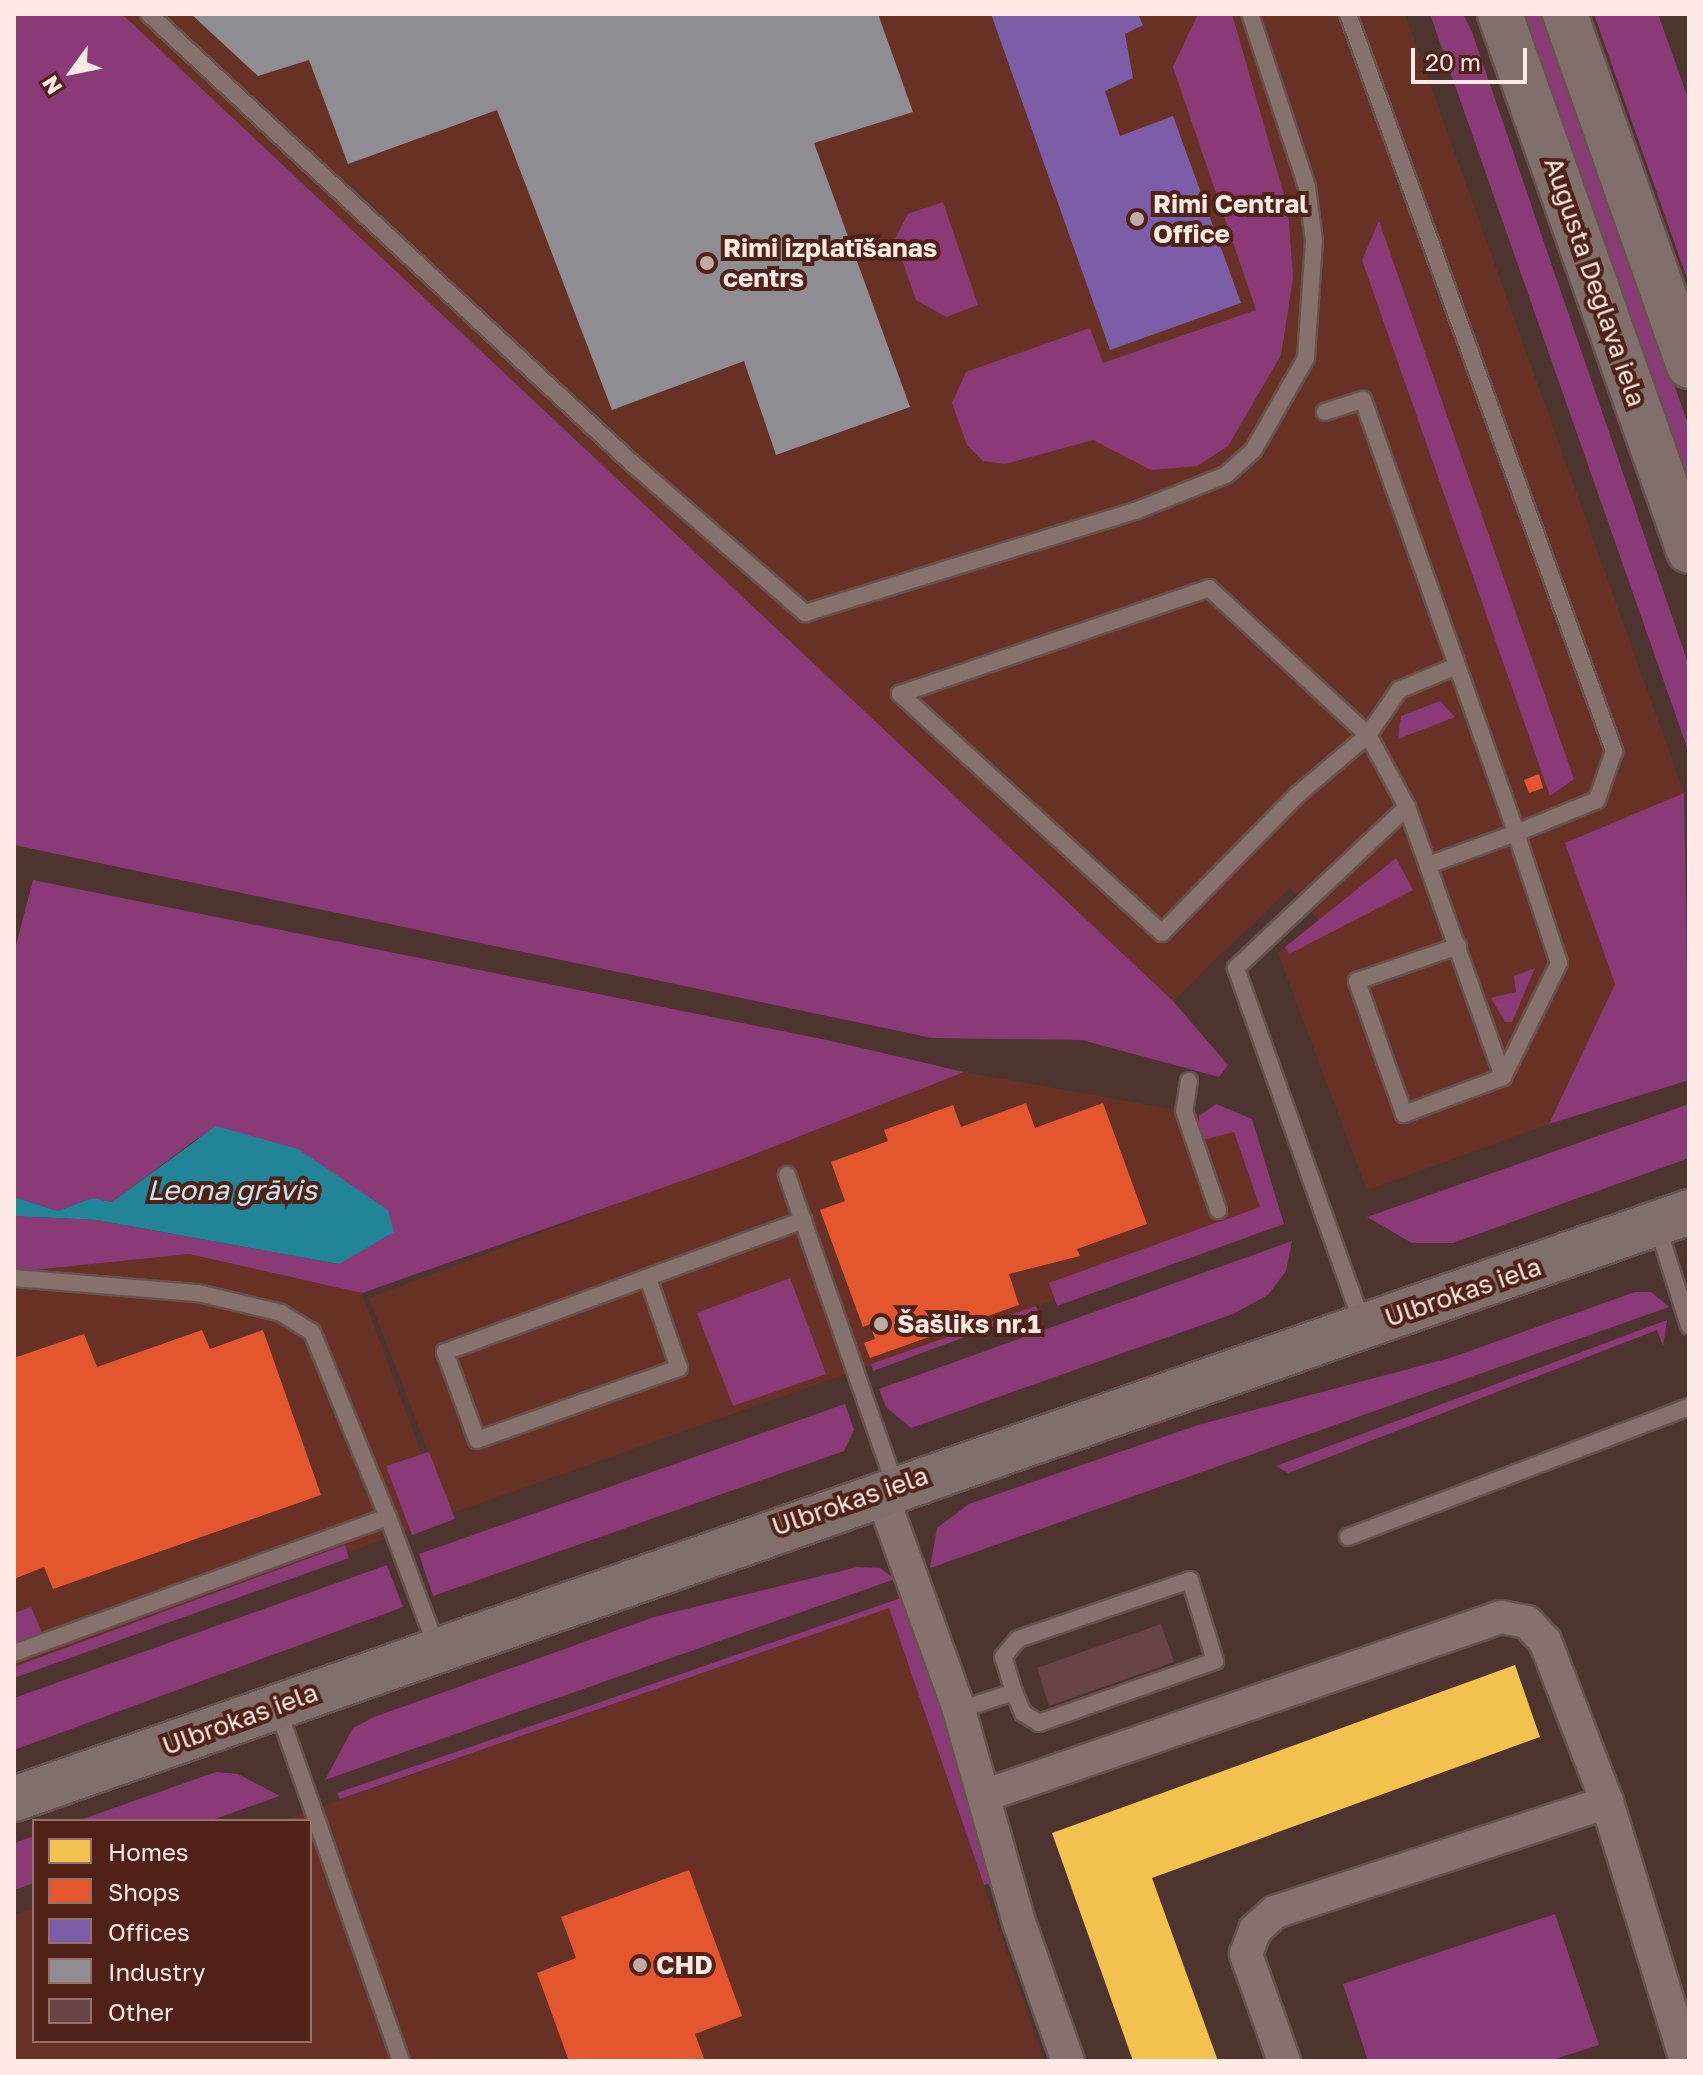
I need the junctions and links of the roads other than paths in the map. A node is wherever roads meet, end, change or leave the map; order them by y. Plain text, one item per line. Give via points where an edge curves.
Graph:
1 (149, 14) edge
2 (1250, 14) edge
3 (1348, 14) edge
4 (1500, 14) edge
5 (1565, 14) edge
6 (1689, 366) edge
7 (1325, 412) dead end
8 (1689, 551) edge
9 (1456, 666) junction
10 (1368, 735) junction
11 (1407, 807) junction
12 (1516, 833) junction
13 (1428, 865) junction
14 (1458, 946) junction
15 (1503, 1077) junction
16 (1189, 1081) dead end
17 (787, 1175) dead end
18 (1218, 1210) dead end
19 (1673, 1218) edge
20 (803, 1220) junction
21 (14, 1278) edge
22 (648, 1278) junction
23 (1364, 1326) junction
24 (1689, 1326) edge
25 (1689, 1407) edge
26 (887, 1488) junction
27 (388, 1517) junction
28 (1348, 1537) dead end
29 (437, 1648) junction
30 (14, 1653) edge
31 (1014, 1692) junction
32 (277, 1706) junction
33 (959, 1710) junction
34 (986, 1795) junction
35 (14, 1799) edge
36 (1607, 1802) junction
37 (401, 2061) edge
38 (1068, 2061) edge
39 (1284, 2061) edge
40 (1686, 2061) edge

1 - 2 lane via 633,464 805,613 1135,511 1226,475 1253,451 1306,358 1314,241 1307,187
3 - 12 lane via 1614,751 1597,800
4 - 8 main road, Augusta Deglava iela
5 - 6 main road
7 - 9 lane via 1363,400
9 - 10 lane via 1399,690
9 - 12 lane
10 - 10 lane via 1209,588 900,694 1162,933 1297,795
10 - 11 lane
11 - 13 lane
11 - 23 lane via 1236,968
12 - 13 lane
12 - 15 lane via 1559,963
13 - 14 lane
14 - 15 lane
14 - 15 lane via 1357,981 1404,1114
16 - 18 lane via 1184,1111
17 - 20 lane
19 - 23 main road, Ulbrokas iela
19 - 24 lane
20 - 22 lane
20 - 26 lane
21 - 27 lane via 198,1293 281,1313 312,1332
22 - 22 lane via 445,1352 477,1440 679,1368
23 - 26 main road, Ulbrokas iela
25 - 28 lane
26 - 29 main road, Ulbrokas iela
26 - 33 street
27 - 29 lane
27 - 30 lane
29 - 32 main road, Ulbrokas iela
31 - 31 lane via 1003,1657 1018,1639 1190,1580 1215,1661 1039,1723 1023,1713
31 - 33 lane
32 - 35 main road, Ulbrokas iela
32 - 37 lane
33 - 34 street
34 - 36 street via 1501,1617 1527,1622 1545,1641
34 - 38 street via 1020,1925
36 - 39 street via 1275,1912 1255,1930 1246,1954
36 - 40 street

